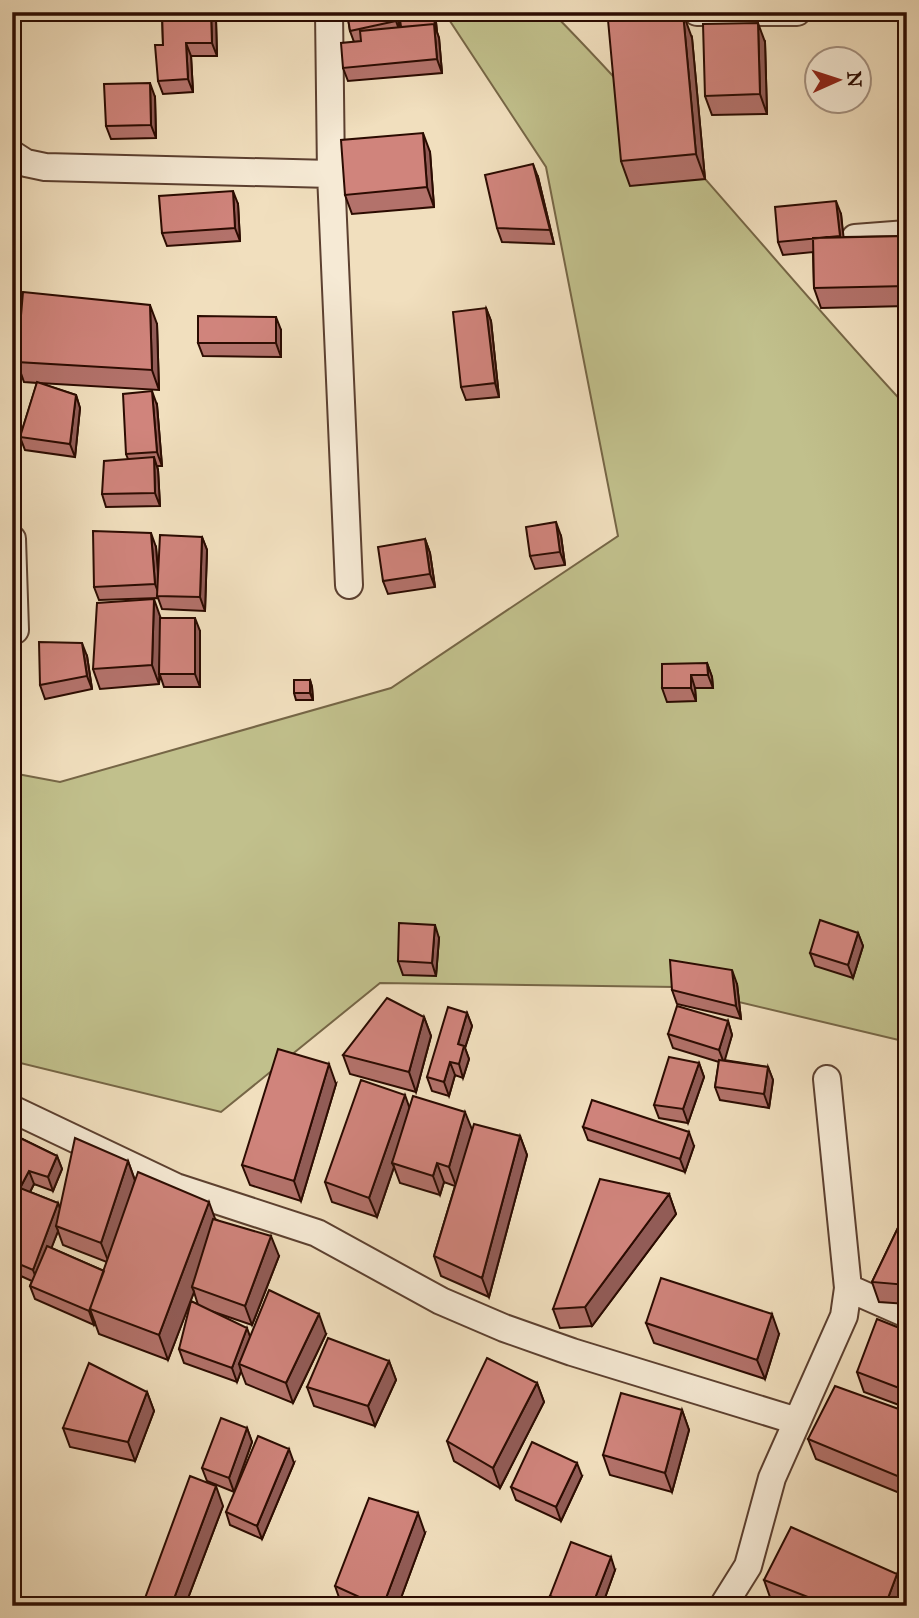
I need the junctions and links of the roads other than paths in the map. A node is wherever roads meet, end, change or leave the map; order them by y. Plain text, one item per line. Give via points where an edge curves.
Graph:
1 (329, 12) edge
2 (698, 12) edge
3 (797, 12) edge
4 (12, 154) edge
5 (331, 174) junction
6 (907, 234) edge
7 (855, 238) edge
8 (12, 539) edge
9 (349, 585) dead end
10 (15, 630) dead end
11 (827, 1079) dead end
12 (12, 1109) edge
13 (849, 1288) junction
14 (907, 1314) edge
15 (797, 1421) junction
16 (723, 1606) edge

1 - 5 street
2 - 3 street
4 - 5 street via 45,167
5 - 9 street
6 - 7 street
8 - 10 street
11 - 13 street
12 - 15 street via 176,1186 317,1233 441,1301 504,1328
13 - 14 street
13 - 15 street via 844,1317
15 - 16 street via 772,1478 748,1566

